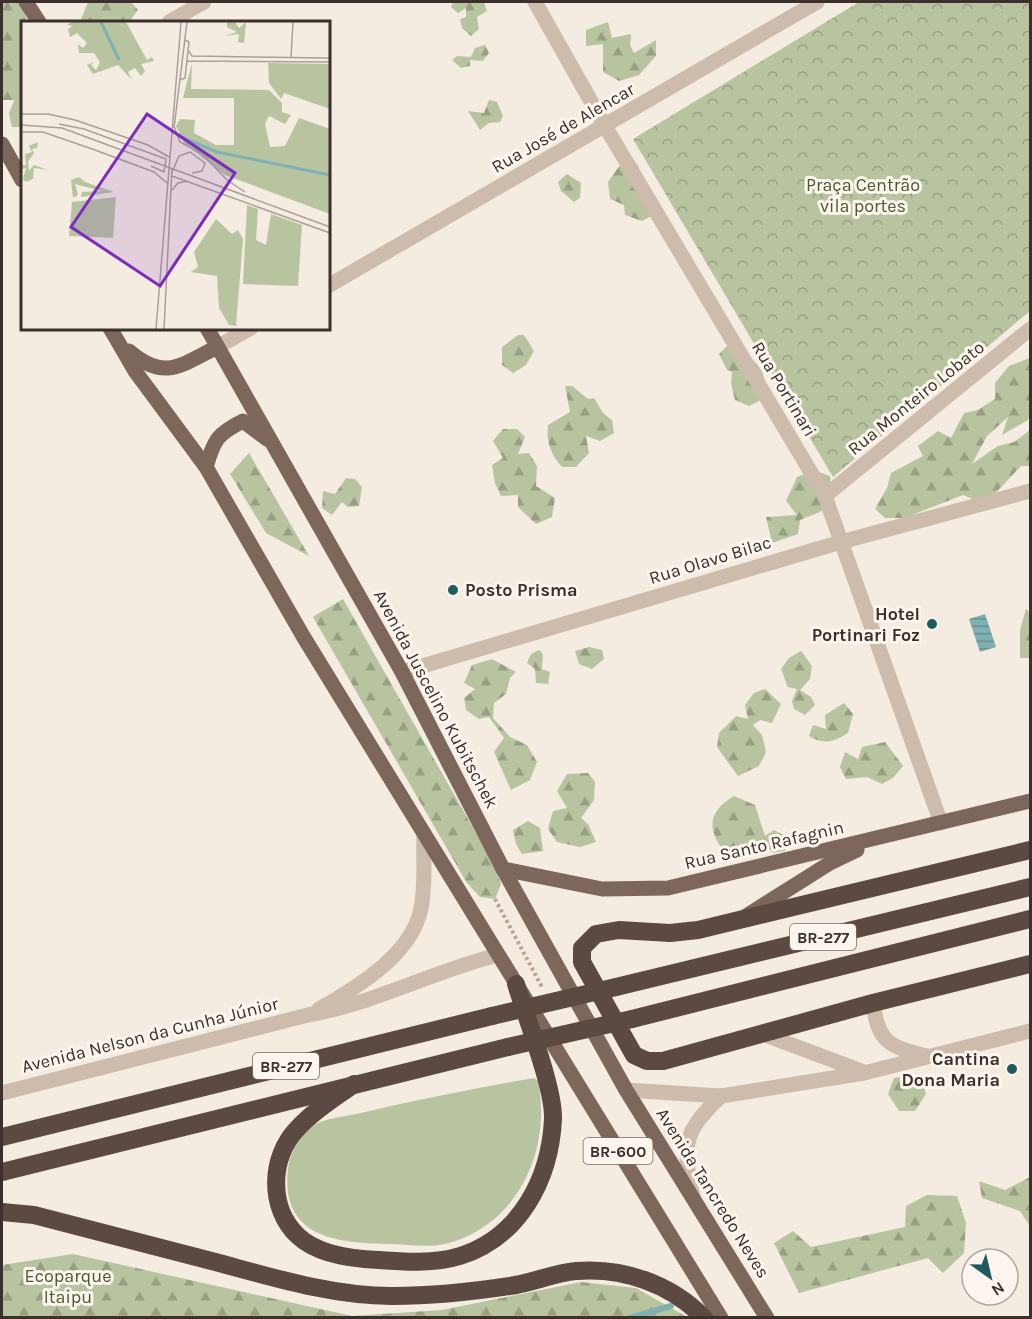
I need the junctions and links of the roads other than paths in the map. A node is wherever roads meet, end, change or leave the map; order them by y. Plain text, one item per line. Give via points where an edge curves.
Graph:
1 (26, 2) edge
2 (204, 2) edge
3 (535, 2) edge
4 (817, 2) edge
5 (38, 21) edge
6 (171, 21) edge
7 (605, 126) junction
8 (2, 144) edge
9 (21, 178) edge
10 (330, 285) edge
11 (1030, 329) edge
12 (208, 330) edge
13 (246, 330) edge
14 (114, 335) edge
15 (217, 346) junction
16 (273, 444) junction
17 (206, 467) junction
18 (1030, 491) edge
19 (825, 496) junction
20 (841, 542) junction
21 (402, 672) junction
22 (1030, 801) edge
23 (941, 823) junction
24 (424, 834) junction
25 (887, 836) junction
26 (1030, 850) edge
27 (503, 869) junction
28 (1030, 888) edge
29 (1030, 919) edge
30 (736, 922) junction
31 (498, 955) junction
32 (1030, 964) edge
33 (516, 984) junction
34 (873, 1003) junction
35 (309, 1015) junction
36 (1030, 1031) edge
37 (763, 1034) junction
38 (930, 1056) junction
39 (864, 1072) junction
40 (354, 1084) junction
41 (626, 1090) junction
42 (2, 1093) edge
43 (721, 1096) junction
44 (2, 1137) edge
45 (2, 1172) edge
46 (694, 1201) junction
47 (2, 1212) edge
48 (704, 1317) edge
49 (721, 1317) edge
50 (767, 1317) edge

1 - 5 main road
2 - 6 street
3 - 7 street, Rua Portinari
4 - 7 street, Rua José de Alencar
7 - 10 street, Rua José de Alencar
7 - 19 street, Rua Portinari
8 - 9 main road
11 - 19 street, Rua Monteiro Lobato
12 - 15 main road, Avenida Juscelino Kubitschek
13 - 15 street
14 - 15 main road via 144,364 160,370 176,368
14 - 17 main road
15 - 16 main road, Avenida Juscelino Kubitschek
16 - 17 main road via 243,421 224,430 213,444
16 - 21 main road, Avenida Juscelino Kubitschek
17 - 24 main road
18 - 20 street, Rua Olavo Bilac
19 - 20 street, Rua Portinari
20 - 21 street, Rua Olavo Bilac
20 - 23 street, Rua Portinari
21 - 27 main road, Avenida Juscelino Kubitschek
22 - 23 main road, Rua Santo Rafagnin
23 - 25 main road, Rua Santo Rafagnin
24 - 31 main road
24 - 35 street, Avenida Nelson da Cunha Júnior via 421,909 414,929 392,957 359,986
25 - 27 main road, Rua Santo Rafagnin via 668,888 602,889
25 - 30 main road via 830,863
26 - 30 highway
27 - 41 main road, Avenida Juscelino Kubitschek
28 - 44 highway, BR-277, bridge
29 - 40 highway, BR-277, bridge
30 - 37 highway via 670,933 619,930 596,934 582,948 582,962 634,1055 647,1061 663,1061
31 - 33 main road
31 - 35 street, Avenida Nelson da Cunha Júnior via 423,978 371,1000
32 - 34 highway
33 - 40 highway via 553,1117 549,1149 529,1205 480,1248 458,1257 413,1263 362,1259 315,1247 297,1235 283,1215 275,1185 279,1160 295,1130
33 - 49 main road, BR-600
34 - 37 highway
34 - 38 street via 876,1024 885,1041 899,1049
35 - 42 street, Avenida Nelson da Cunha Júnior
36 - 38 street
37 - 39 street
38 - 39 street
39 - 43 street
40 - 45 highway, BR-277
41 - 43 street
41 - 46 main road, Avenida Tancredo Neves / BR-600
43 - 46 street via 690,1131 687,1166
46 - 50 main road, Avenida Tancredo Neves / BR-600
47 - 48 highway via 34,1215 302,1285 390,1297 449,1295 513,1286 574,1271 609,1271 669,1290

